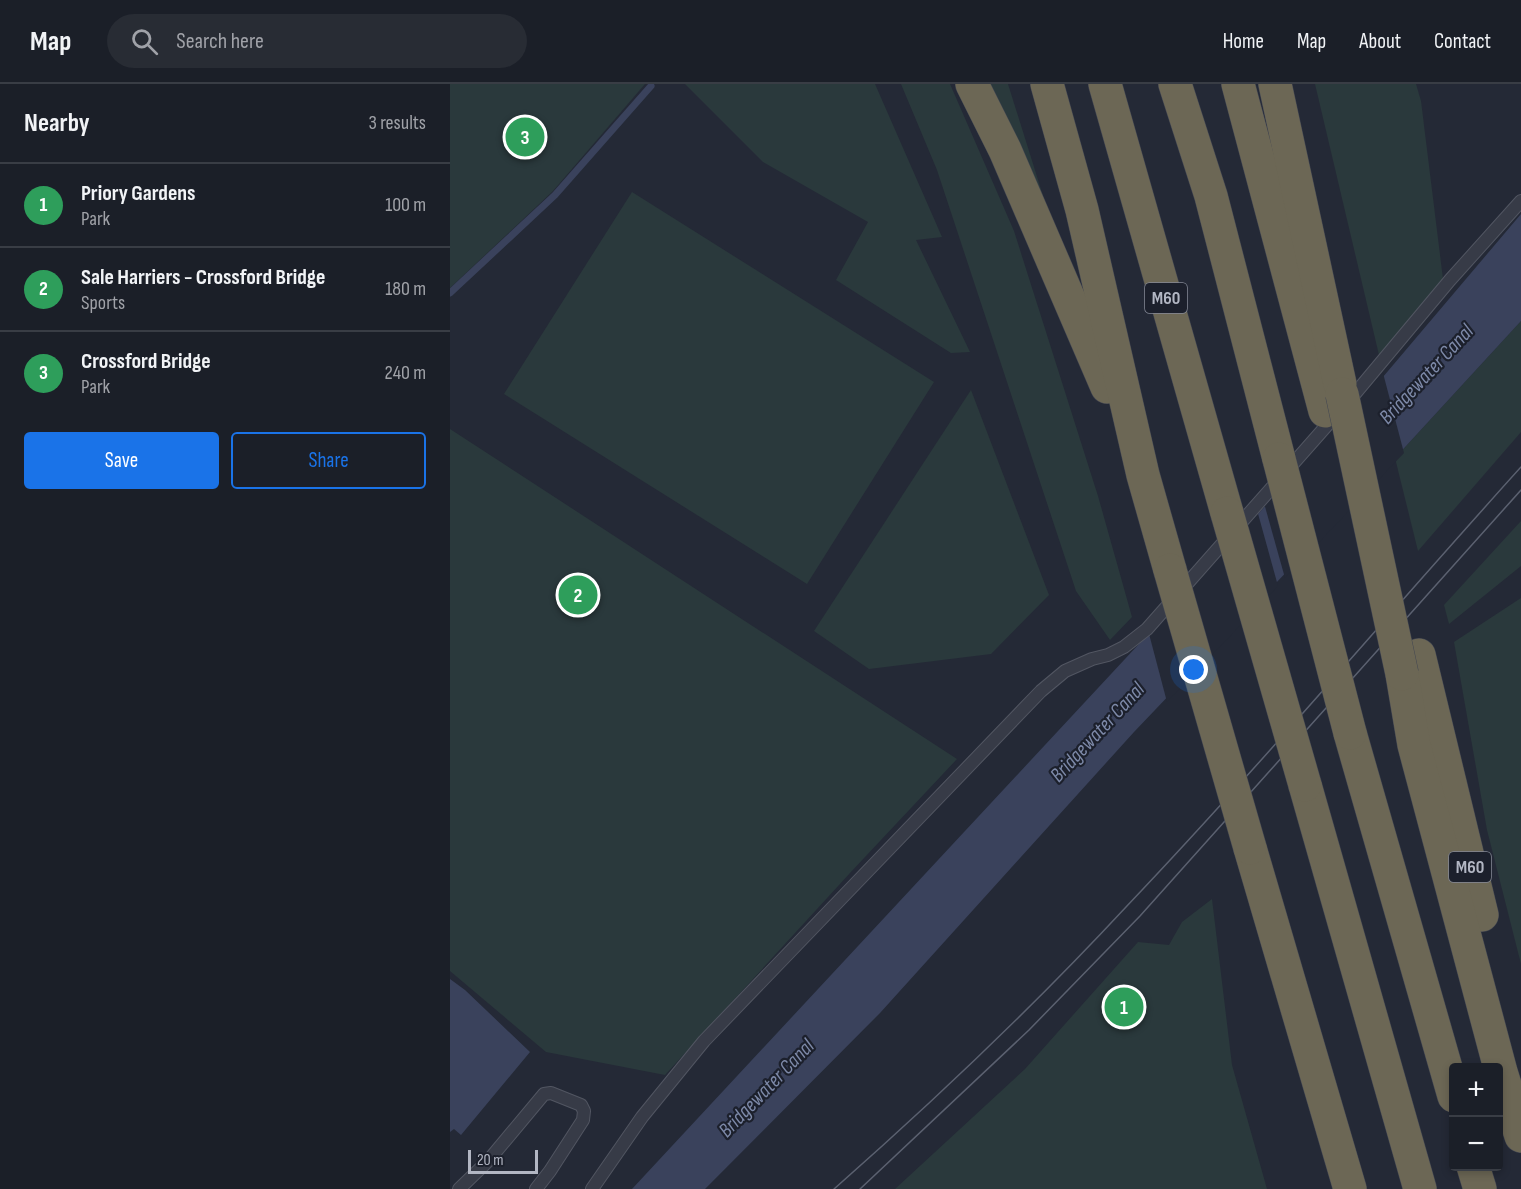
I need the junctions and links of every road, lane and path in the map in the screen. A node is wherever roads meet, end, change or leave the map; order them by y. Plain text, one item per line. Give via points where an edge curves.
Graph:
1 (972, 84) edge
2 (1047, 84) edge
3 (1105, 84) edge
4 (1175, 84) edge
5 (1238, 84) edge
6 (1275, 84) edge
7 (1293, 84) edge
8 (1521, 201) edge
9 (1342, 394) junction
10 (1143, 475) junction
11 (1404, 672) junction
12 (1449, 1079) edge
13 (1521, 1079) edge
14 (1521, 1136) edge
15 (1474, 1171) edge
16 (459, 1189) edge
17 (536, 1189) edge
18 (592, 1189) edge
19 (1350, 1189) edge
20 (1420, 1189) edge
21 (1480, 1189) edge

1 - 10 highway via 1051,255
2 - 10 highway via 1082,210
3 - 20 highway, M60, bridge
4 - 12 highway, bridge via 1211,196 1350,733
5 - 9 highway, M60
6 - 9 highway, M60
7 - 9 highway, M60 via 1334,272
8 - 18 lane via 1147,629 1108,656 1065,671 1041,691 704,1041 642,1117
9 - 11 highway, M60
9 - 11 highway, M60
10 - 19 highway, bridge
11 - 13 highway, M60
11 - 14 highway, M60 via 1414,745
15 - 21 highway
16 - 17 lane via 544,1094 550,1093 581,1105 583,1120

